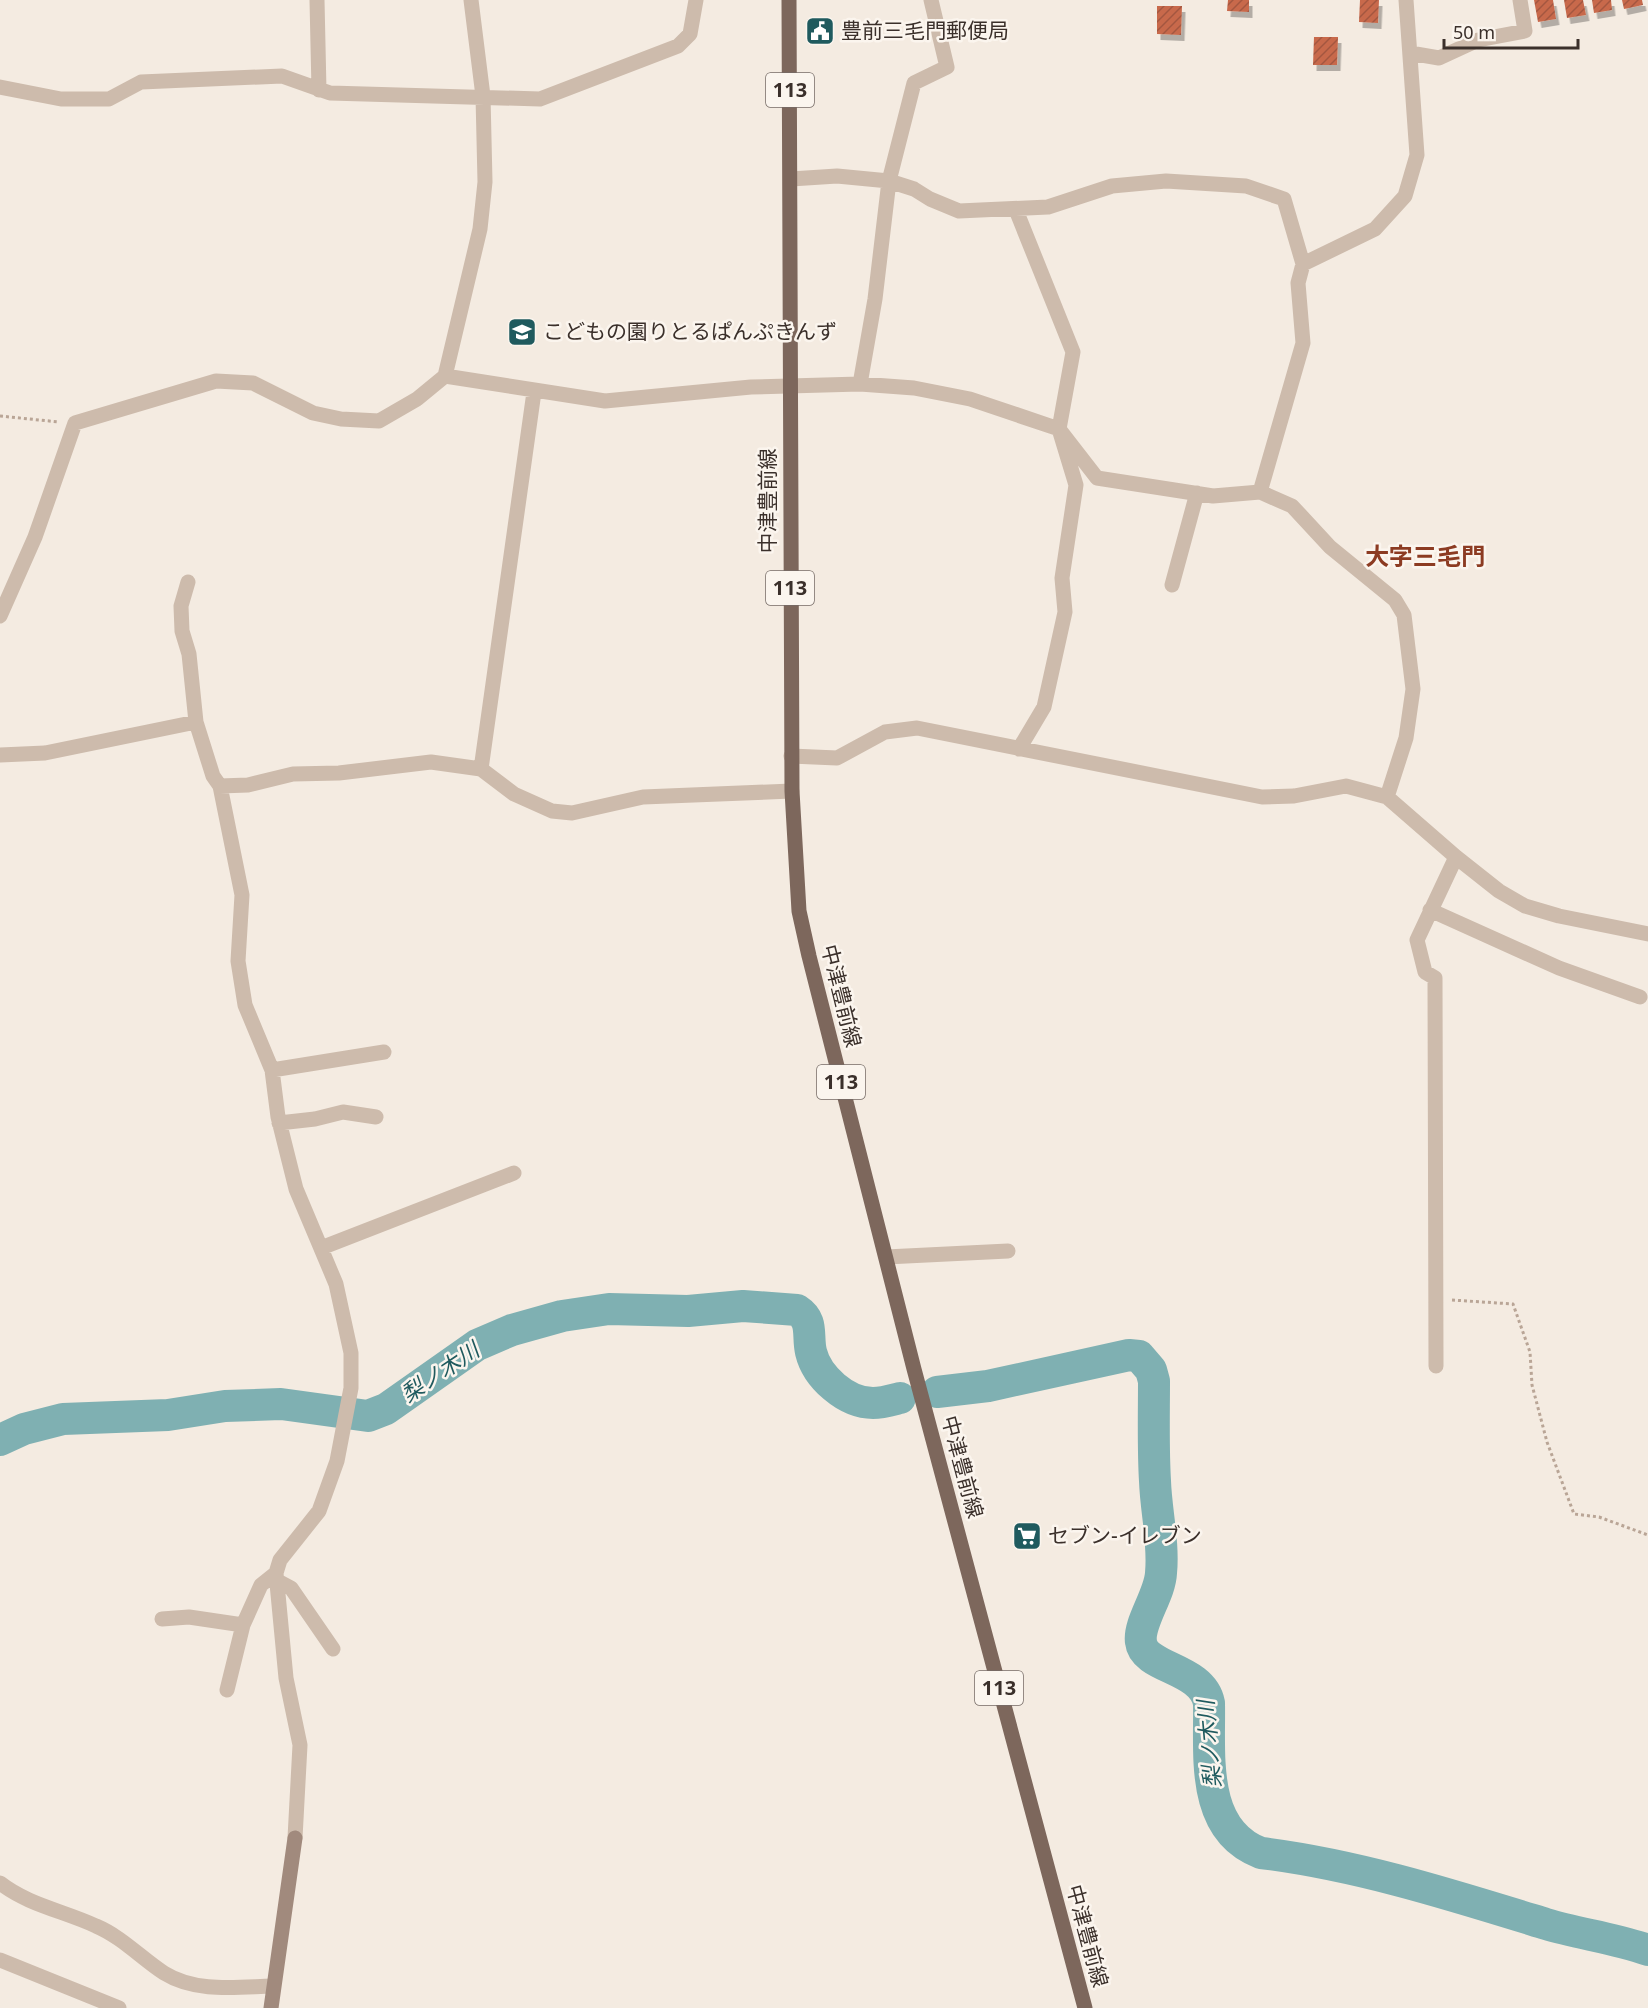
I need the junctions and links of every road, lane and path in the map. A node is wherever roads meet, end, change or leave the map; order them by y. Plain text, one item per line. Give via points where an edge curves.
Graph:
1 (317, 0) edge
2 (471, 0) edge
3 (696, 0) edge
4 (789, 0) edge
5 (931, 0) edge
6 (1406, 0) edge
7 (1520, 0) edge
8 (1410, 53) junction
9 (0, 87) edge
10 (319, 90) junction
11 (483, 96) junction
12 (791, 179) junction
13 (889, 181) junction
14 (1016, 210) junction
15 (1303, 264) junction
16 (445, 376) junction
17 (860, 384) junction
18 (788, 385) junction
19 (534, 392) junction
20 (0, 416) edge
21 (75, 423) junction
22 (1059, 429) junction
23 (1260, 492) junction
24 (1197, 493) junction
25 (188, 582) dead end
26 (1173, 585) dead end
27 (0, 616) edge
28 (196, 722) junction
29 (1019, 749) junction
30 (0, 755) edge
31 (791, 756) junction
32 (481, 769) junction
33 (220, 786) junction
34 (792, 791) junction
35 (1387, 797) junction
36 (1456, 857) junction
37 (1430, 910) junction
38 (1648, 934) edge
39 (1640, 998) dead end
40 (384, 1052) dead end
41 (272, 1070) junction
42 (376, 1117) dead end
43 (279, 1123) junction
44 (514, 1173) dead end
45 (321, 1248) junction
46 (1008, 1251) dead end
47 (886, 1257) junction
48 (1436, 1299) junction
49 (1436, 1366) dead end
50 (1648, 1535) edge
51 (276, 1577) junction
52 (162, 1619) dead end
53 (243, 1625) junction
54 (333, 1649) dead end
55 (227, 1690) dead end
56 (0, 1883) edge
57 (0, 1960) edge
58 (272, 1986) junction
59 (119, 2008) edge
60 (271, 2008) edge
61 (1085, 2008) edge

1 - 10 street
2 - 11 street
3 - 11 street via 690,34 678,46 540,99
4 - 12 main road, 中津豊前線 / 113
5 - 13 street via 947,67 914,83
6 - 8 street
7 - 8 street via 1525,31 1478,40 1439,58
8 - 15 street via 1417,155 1405,196 1375,229
9 - 10 street via 61,99 109,99 141,82 282,76
10 - 11 street
11 - 16 street via 485,182 480,229
12 - 13 street via 837,176
12 - 18 main road, 中津豊前線 / 113
13 - 14 street via 959,211
13 - 17 street
14 - 15 street via 1048,207 1112,186 1166,181 1246,186 1284,199
14 - 22 street via 1073,352
15 - 23 street via 1298,283 1303,343
16 - 19 street
16 - 21 street via 417,399 379,421 313,413 253,383 216,381
17 - 18 street
17 - 22 street via 914,388 970,399
18 - 19 street via 605,401
18 - 31 main road, 中津豊前線 / 113
19 - 32 street
20 - 21 path
21 - 27 street via 35,537
22 - 24 street via 1097,478
22 - 29 street via 1076,485 1062,578 1065,612 1044,707
23 - 24 street via 1213,496
23 - 35 street via 1292,506 1330,547 1395,600 1404,615 1413,689 1406,738
24 - 26 street
25 - 28 street via 181,606 182,631 189,654
28 - 30 street via 45,753
28 - 33 street via 213,776
29 - 31 street via 916,728 885,732 837,758
29 - 35 street via 1262,797 1294,796 1346,786
31 - 34 main road, 中津豊前線 / 113
32 - 33 street via 431,762 399,764 339,773 292,774 248,785
32 - 34 street via 513,794 552,811 572,813 643,797
33 - 41 street via 242,896 238,960 244,1005
34 - 47 main road, 中津豊前線 / 113 via 799,911
35 - 36 street
36 - 37 street
36 - 38 street via 1524,906
37 - 39 street via 1559,968
37 - 48 street via 1417,940 1425,972 1435,978
40 - 41 street
41 - 43 street
42 - 43 street via 343,1112
43 - 45 street via 296,1189
44 - 45 street
45 - 51 street via 336,1284 351,1353 351,1388 337,1461 319,1511 280,1560
46 - 47 street
47 - 61 main road, 中津豊前線 / 113
48 - 49 street
48 - 50 path via 1513,1304 1530,1353 1532,1385 1547,1442 1574,1514 1599,1517
51 - 53 street via 261,1585
51 - 54 street via 291,1588
51 - 58 street via 286,1678 300,1744 295,1838
52 - 53 street via 189,1617
53 - 55 street
56 - 58 street via 26,1899 100,1927 165,1973 188,1983 218,1988
57 - 59 street
58 - 60 street

